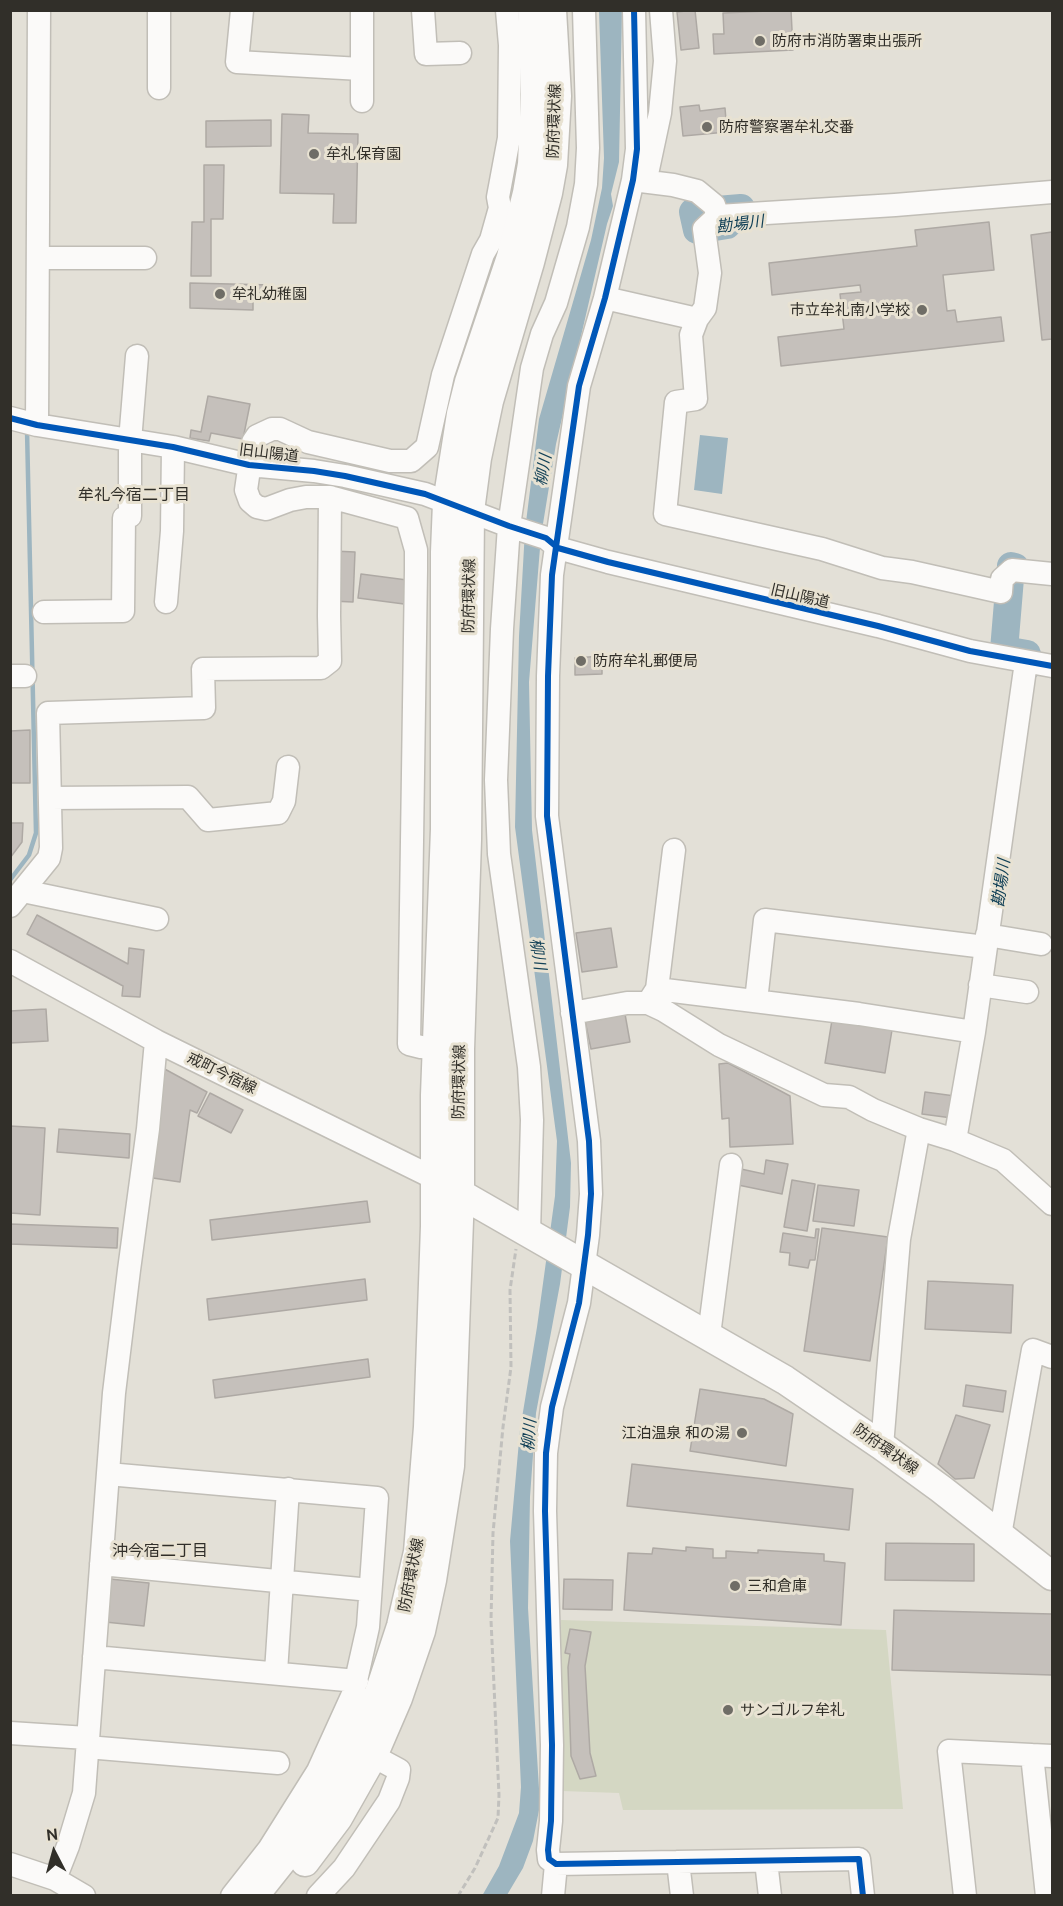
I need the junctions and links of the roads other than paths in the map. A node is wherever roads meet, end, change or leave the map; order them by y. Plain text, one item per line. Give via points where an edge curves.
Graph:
1 (39, 10) edge
2 (159, 10) edge
3 (242, 10) edge
4 (362, 10) edge
5 (423, 10) edge
6 (507, 10) edge
7 (532, 10) edge
8 (552, 10) edge
9 (584, 10) edge
10 (634, 10) edge
11 (662, 10) edge
12 (460, 54) dead end
13 (361, 69) junction
14 (159, 88) dead end
15 (362, 100) dead end
16 (640, 181) junction
17 (1053, 192) edge
18 (718, 216) junction
19 (38, 258) junction
20 (145, 258) dead end
21 (605, 298) junction
22 (697, 319) junction
23 (137, 356) dead end
24 (10, 418) edge
25 (37, 425) junction
26 (130, 441) junction
27 (173, 447) junction
28 (249, 465) junction
29 (330, 497) junction
30 (459, 507) junction
31 (514, 528) junction
32 (552, 543) junction
33 (1053, 574) edge
34 (166, 602) dead end
35 (44, 612) dead end
36 (1026, 662) junction
37 (1053, 666) edge
38 (288, 767) dead end
39 (50, 798) junction
40 (674, 850) dead end
41 (17, 898) edge
42 (157, 919) dead end
43 (986, 941) junction
44 (1041, 945) dead end
45 (10, 961) edge
46 (980, 985) junction
47 (1027, 992) dead end
48 (653, 996) junction
49 (756, 1001) junction
50 (572, 1012) junction
51 (974, 1032) junction
52 (156, 1041) junction
53 (436, 1048) junction
54 (919, 1130) junction
55 (955, 1140) junction
56 (731, 1165) dead end
57 (448, 1186) junction
58 (1053, 1204) edge
59 (528, 1240) junction
60 (579, 1261) junction
61 (709, 1335) junction
62 (1053, 1357) edge
63 (882, 1446) junction
64 (108, 1474) junction
65 (288, 1489) junction
66 (1000, 1534) junction
67 (101, 1564) junction
68 (1053, 1576) edge
69 (281, 1581) junction
70 (370, 1590) junction
71 (94, 1657) junction
72 (276, 1672) junction
73 (357, 1681) junction
74 (10, 1733) edge
75 (87, 1743) junction
76 (1042, 1755) edge
77 (373, 1756) junction
78 (278, 1763) dead end
79 (766, 1861) junction
80 (678, 1862) junction
81 (10, 1864) edge
82 (556, 1864) junction
83 (55, 1879) junction
84 (84, 1896) edge
85 (232, 1896) edge
86 (254, 1896) edge
87 (279, 1896) edge
88 (318, 1896) edge
89 (553, 1896) edge
90 (682, 1896) edge
91 (770, 1896) edge
92 (863, 1896) edge
93 (965, 1896) edge
94 (1047, 1896) edge

1 - 19 street
2 - 14 street
3 - 13 street via 237,62
4 - 13 street
5 - 12 street via 426,54
6 - 28 street via 509,126 498,197 500,208 443,375 427,447 411,461 390,461 308,442 272,429 257,435
7 - 30 main road, 防府環状線 via 532,164 510,256 461,414
8 - 30 main road, 防府環状線 via 557,96 548,194 489,400 477,458
9 - 31 street via 586,184 556,303 532,368
10 - 16 street
11 - 16 street via 665,61 660,113
13 - 15 street
16 - 18 street via 697,191 714,205
16 - 21 street
17 - 18 street
18 - 22 street via 704,229 711,273 705,308
19 - 20 street
19 - 25 street
21 - 22 street
21 - 32 street via 579,386 570,463
22 - 33 street via 691,335 696,399 676,402 665,514 822,549 882,568 1000,592 1002,579 1012,570
23 - 26 street
24 - 25 street, 旧山陽道
25 - 26 street, 旧山陽道
26 - 27 street, 旧山陽道
26 - 35 street via 130,516 124,518 123,611
27 - 28 street, 旧山陽道
27 - 34 street
28 - 29 street via 246,490 257,507 266,509 306,497
28 - 30 street, 旧山陽道 via 345,477 425,494
29 - 39 street via 330,661 321,668 203,669 204,708 48,713
29 - 53 street via 407,518 416,550 409,1044
30 - 31 street, 旧山陽道
30 - 53 main road, 防府環状線 via 445,552 444,829
30 - 57 main road, 防府環状線 via 467,840 460,1049
31 - 32 street, 旧山陽道
31 - 59 street via 496,780 499,854 529,1067 532,1120
32 - 36 street, 旧山陽道 via 742,595
32 - 50 street via 547,805
36 - 37 street, 旧山陽道
36 - 43 street
38 - 39 street via 284,801 278,813 208,820 188,797
39 - 41 street via 49,858
40 - 48 street
41 - 42 street
43 - 44 street
43 - 46 street
43 - 49 street via 765,920
45 - 52 street, 戒町今宿線
46 - 47 street
46 - 51 street
48 - 49 street
48 - 50 street
48 - 54 street via 663,1010 719,1045 824,1095 849,1097
49 - 51 street
50 - 60 street via 589,1141 591,1194
51 - 55 street
52 - 57 street, 戒町今宿線
52 - 64 street
53 - 57 main road, 防府環状線
54 - 55 street
54 - 63 street via 899,1239
55 - 58 street via 1003,1160
56 - 61 street
57 - 59 main road, 防府環状線
57 - 77 main road, 防府環状線 via 450,1466 421,1631
57 - 86 main road, 防府環状線 via 418,1552 401,1626 380,1690 349,1760 293,1847
59 - 60 main road, 防府環状線
60 - 61 main road, 防府環状線
60 - 82 street via 579,1302 552,1407 546,1453 544,1511 552,1745 548,1850 549,1859
61 - 63 main road, 防府環状線 via 785,1380
62 - 66 street via 1033,1350
63 - 66 main road, 防府環状線
64 - 65 street
64 - 67 street
65 - 69 street
65 - 70 street via 377,1498
66 - 68 main road, 防府環状線
67 - 69 street
67 - 71 street
69 - 70 street
69 - 72 street
70 - 73 street via 368,1628
71 - 72 street
71 - 75 street
72 - 73 street
73 - 85 street via 318,1771 269,1849
74 - 75 street
75 - 78 street
75 - 83 street via 84,1793
76 - 93 street via 949,1751
76 - 94 street
77 - 87 main road, 防府環状線 via 338,1818
77 - 88 street via 399,1770 398,1778 388,1802 344,1868
79 - 80 street
79 - 91 street
79 - 92 street via 859,1859
80 - 82 street
80 - 90 street
81 - 83 street
82 - 89 street
83 - 84 street

